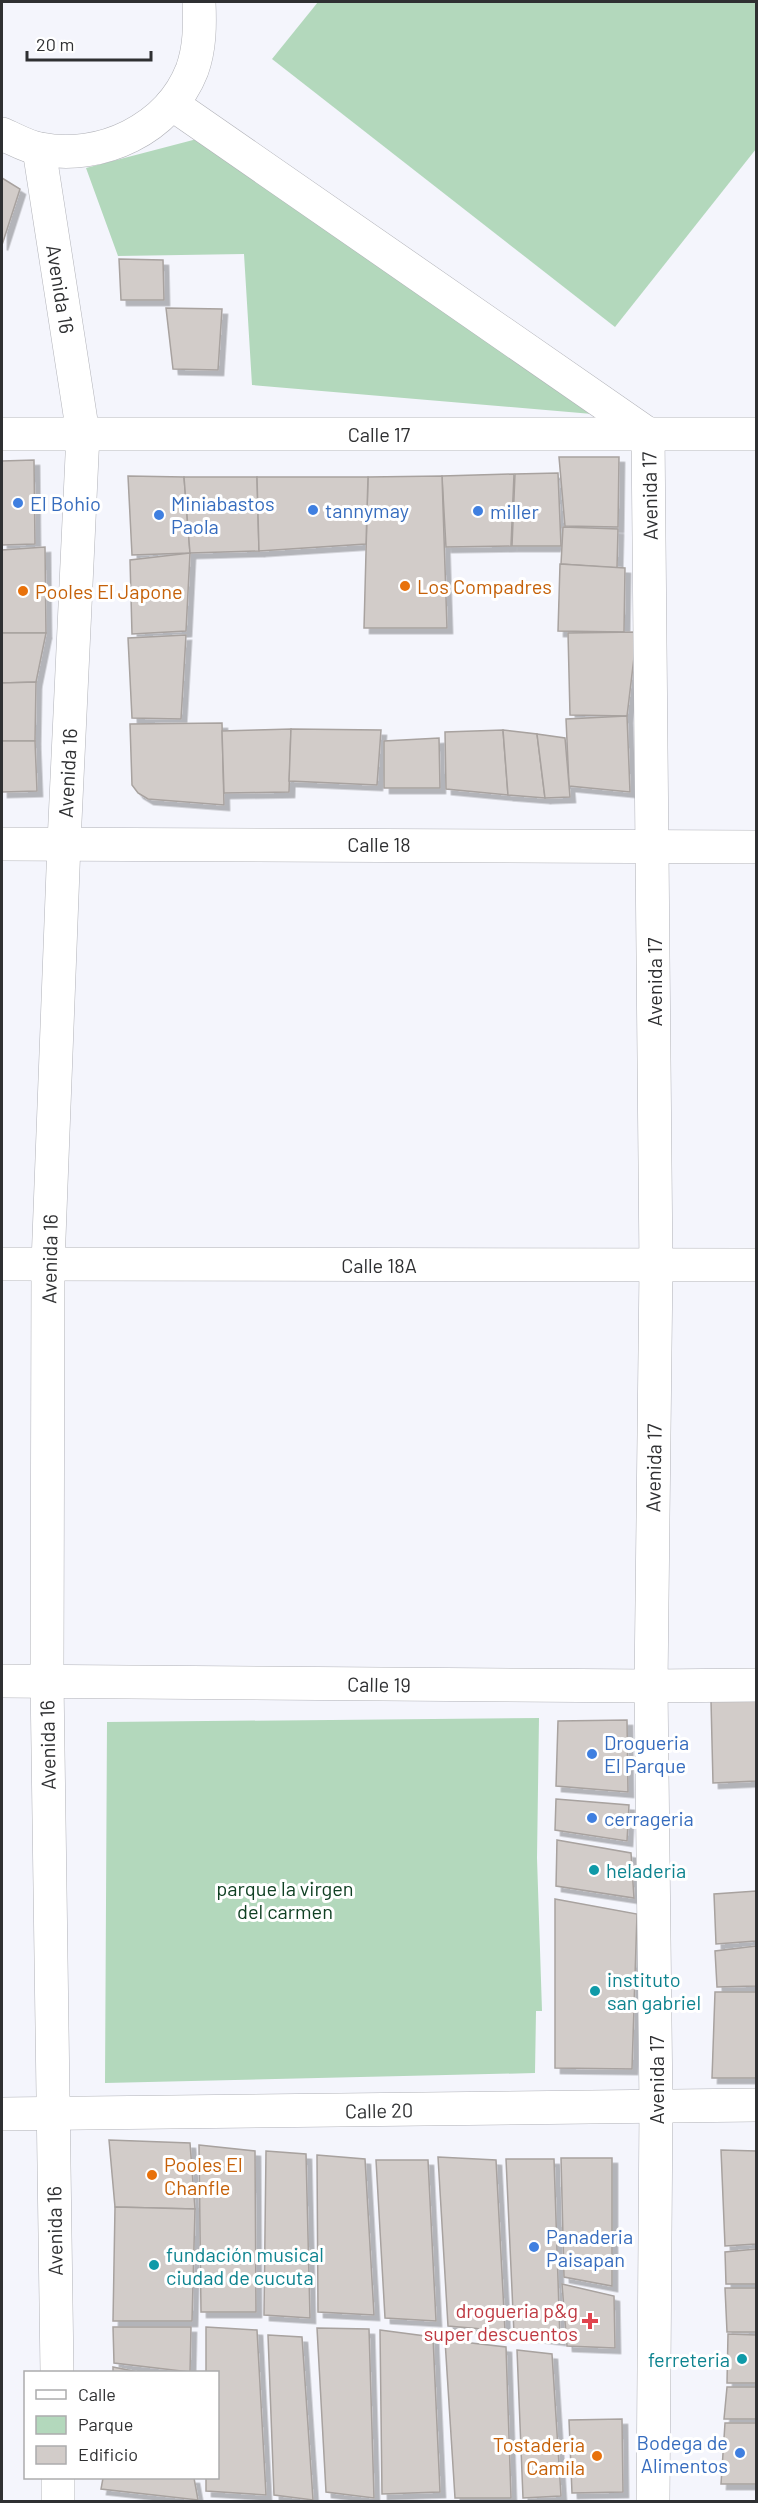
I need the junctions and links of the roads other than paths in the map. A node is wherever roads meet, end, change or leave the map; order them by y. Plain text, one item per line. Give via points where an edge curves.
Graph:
1 (199, 2) edge
2 (172, 104) junction
3 (2, 134) edge
4 (39, 149) junction
5 (2, 434) edge
6 (83, 434) junction
7 (648, 434) junction
8 (756, 434) edge
9 (64, 843) junction
10 (2, 844) edge
11 (653, 846) junction
12 (756, 847) edge
13 (2, 1264) edge
14 (48, 1264) junction
15 (756, 1265) edge
16 (656, 1267) junction
17 (46, 1680) junction
18 (2, 1681) edge
19 (756, 1685) edge
20 (651, 1686) junction
21 (756, 2105) edge
22 (656, 2106) junction
23 (2, 2114) edge
24 (53, 2114) junction
25 (57, 2371) edge
26 (58, 2479) edge
27 (58, 2502) edge
28 (653, 2502) edge

1 - 2 street via 200,33 192,70
2 - 4 street via 145,128 112,146 76,152
2 - 7 street
3 - 4 street
4 - 6 street, Avenida 16
5 - 6 street, Calle 17
6 - 7 street, Calle 17
6 - 9 street, Avenida 16
7 - 8 street, Calle 17
7 - 11 street, Avenida 17
9 - 10 street, Calle 18
9 - 11 street, Calle 18
9 - 14 street, Avenida 16
11 - 12 street, Calle 18
11 - 16 street, Avenida 17
13 - 14 street, Calle 18A
14 - 16 street, Calle 18A
14 - 17 street, Avenida 16
15 - 16 street, Calle 18A
16 - 20 street, Avenida 17
17 - 18 street, Calle 19
17 - 20 street, Calle 19
17 - 24 street, Avenida 16
19 - 20 street, Calle 19
20 - 22 street, Avenida 17
21 - 22 street, Calle 20
22 - 24 street, Calle 20
22 - 28 street, Avenida 17
23 - 24 street, Calle 20
24 - 25 street, Avenida 16
26 - 27 street

